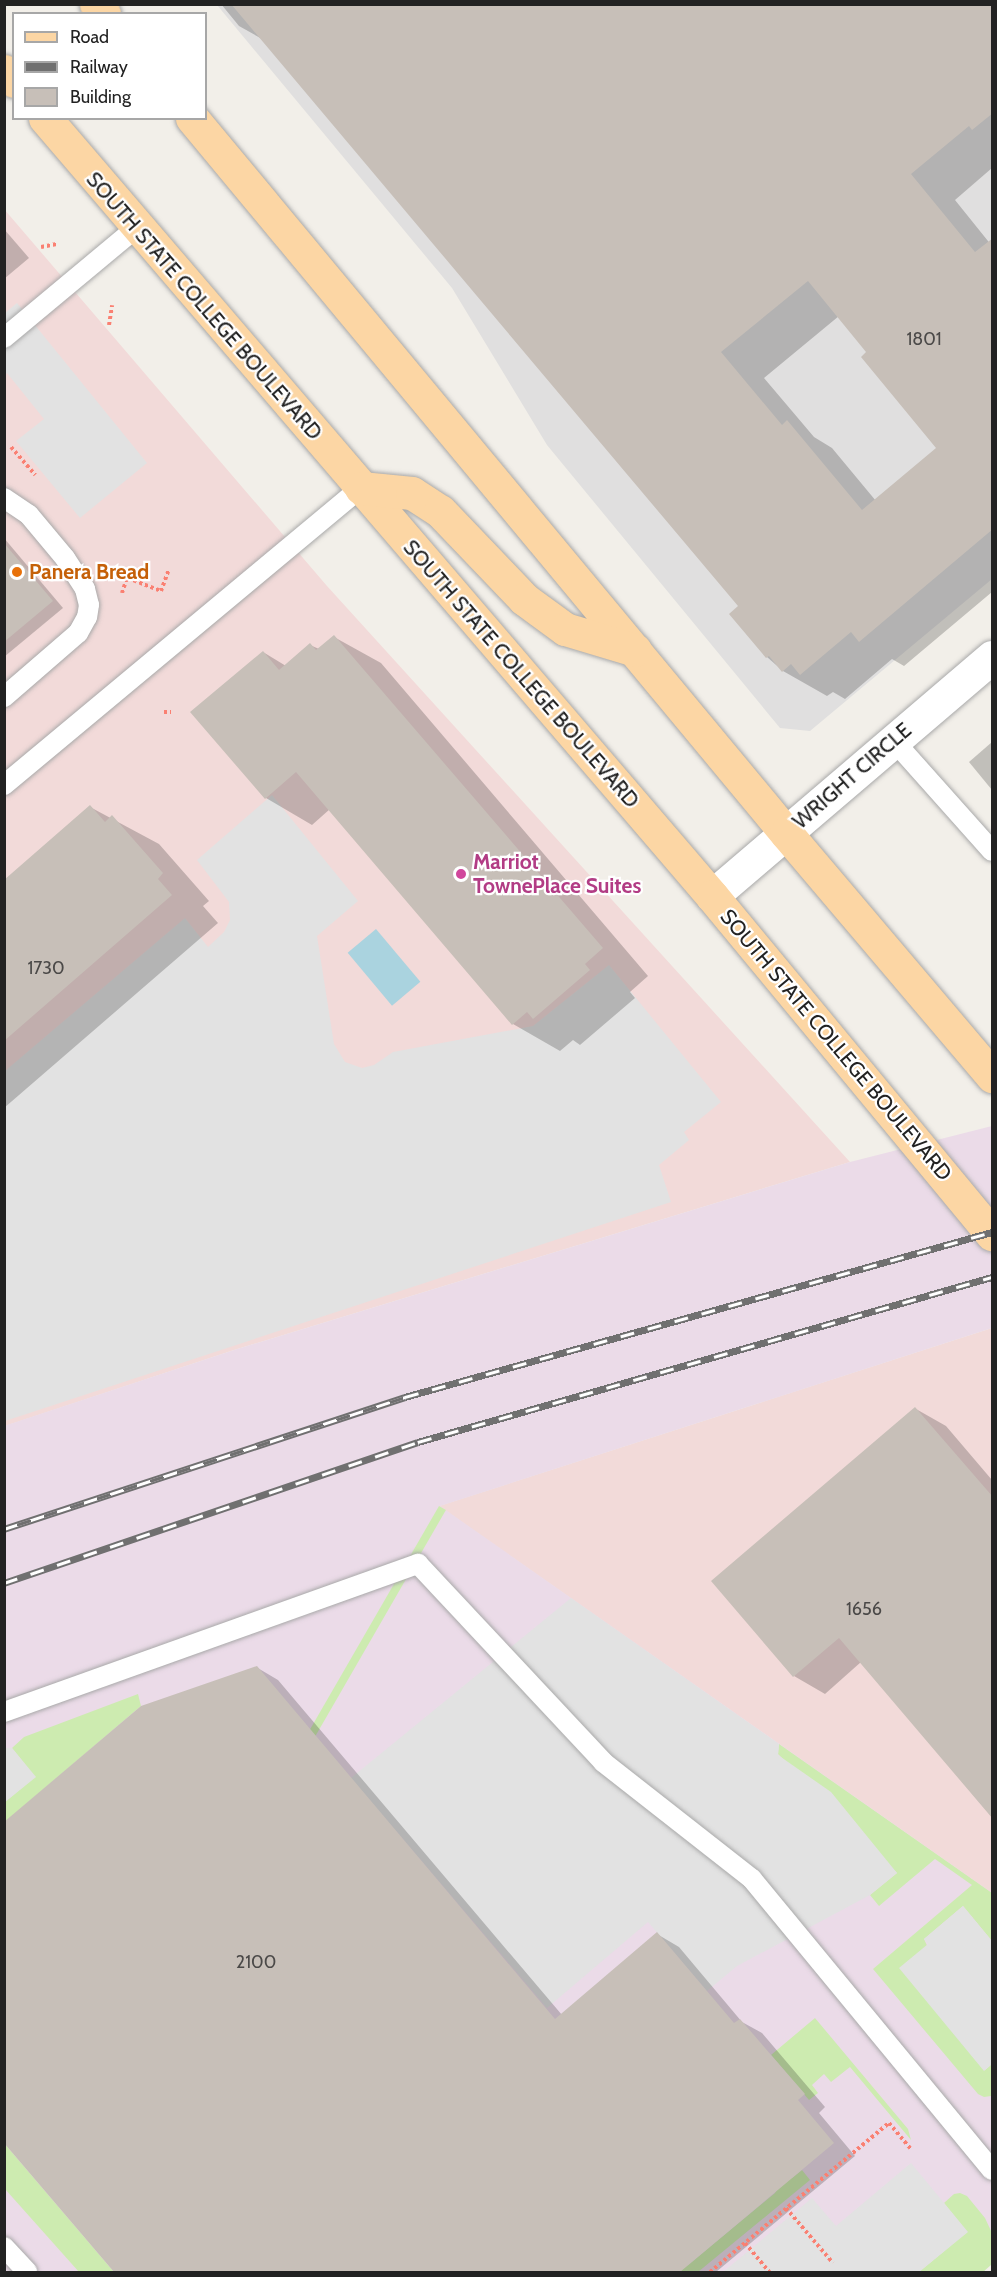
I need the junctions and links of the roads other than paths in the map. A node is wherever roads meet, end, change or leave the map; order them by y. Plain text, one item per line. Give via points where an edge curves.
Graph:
1 (47, 120) edge
2 (194, 120) edge
3 (136, 228) junction
4 (4, 338) edge
5 (361, 488) junction
6 (4, 498) edge
7 (635, 650) junction
8 (993, 657) edge
9 (4, 697) edge
10 (894, 741) junction
11 (4, 785) edge
12 (786, 833) junction
13 (993, 851) edge
14 (712, 896) junction
15 (993, 1076) edge
16 (993, 1234) edge
17 (4, 1712) edge
18 (993, 2170) edge
19 (4, 2247) edge
20 (27, 2272) edge

1 - 3 main road, SOUTH STATE COLLEGE BOULEVARD
2 - 7 main road
3 - 4 lane
3 - 5 main road, SOUTH STATE COLLEGE BOULEVARD
5 - 7 main road via 412,493 440,511 524,599 566,629
5 - 11 lane
5 - 14 main road, SOUTH STATE COLLEGE BOULEVARD
6 - 9 lane via 29,515 65,558 85,589 89,605 78,633
7 - 12 main road
8 - 10 street, WRIGHT CIRCLE
10 - 12 street, WRIGHT CIRCLE
10 - 13 lane
12 - 14 street, WRIGHT CIRCLE
12 - 15 main road
14 - 16 main road, SOUTH STATE COLLEGE BOULEVARD
17 - 18 lane via 418,1564 603,1762 752,1879
19 - 20 lane

